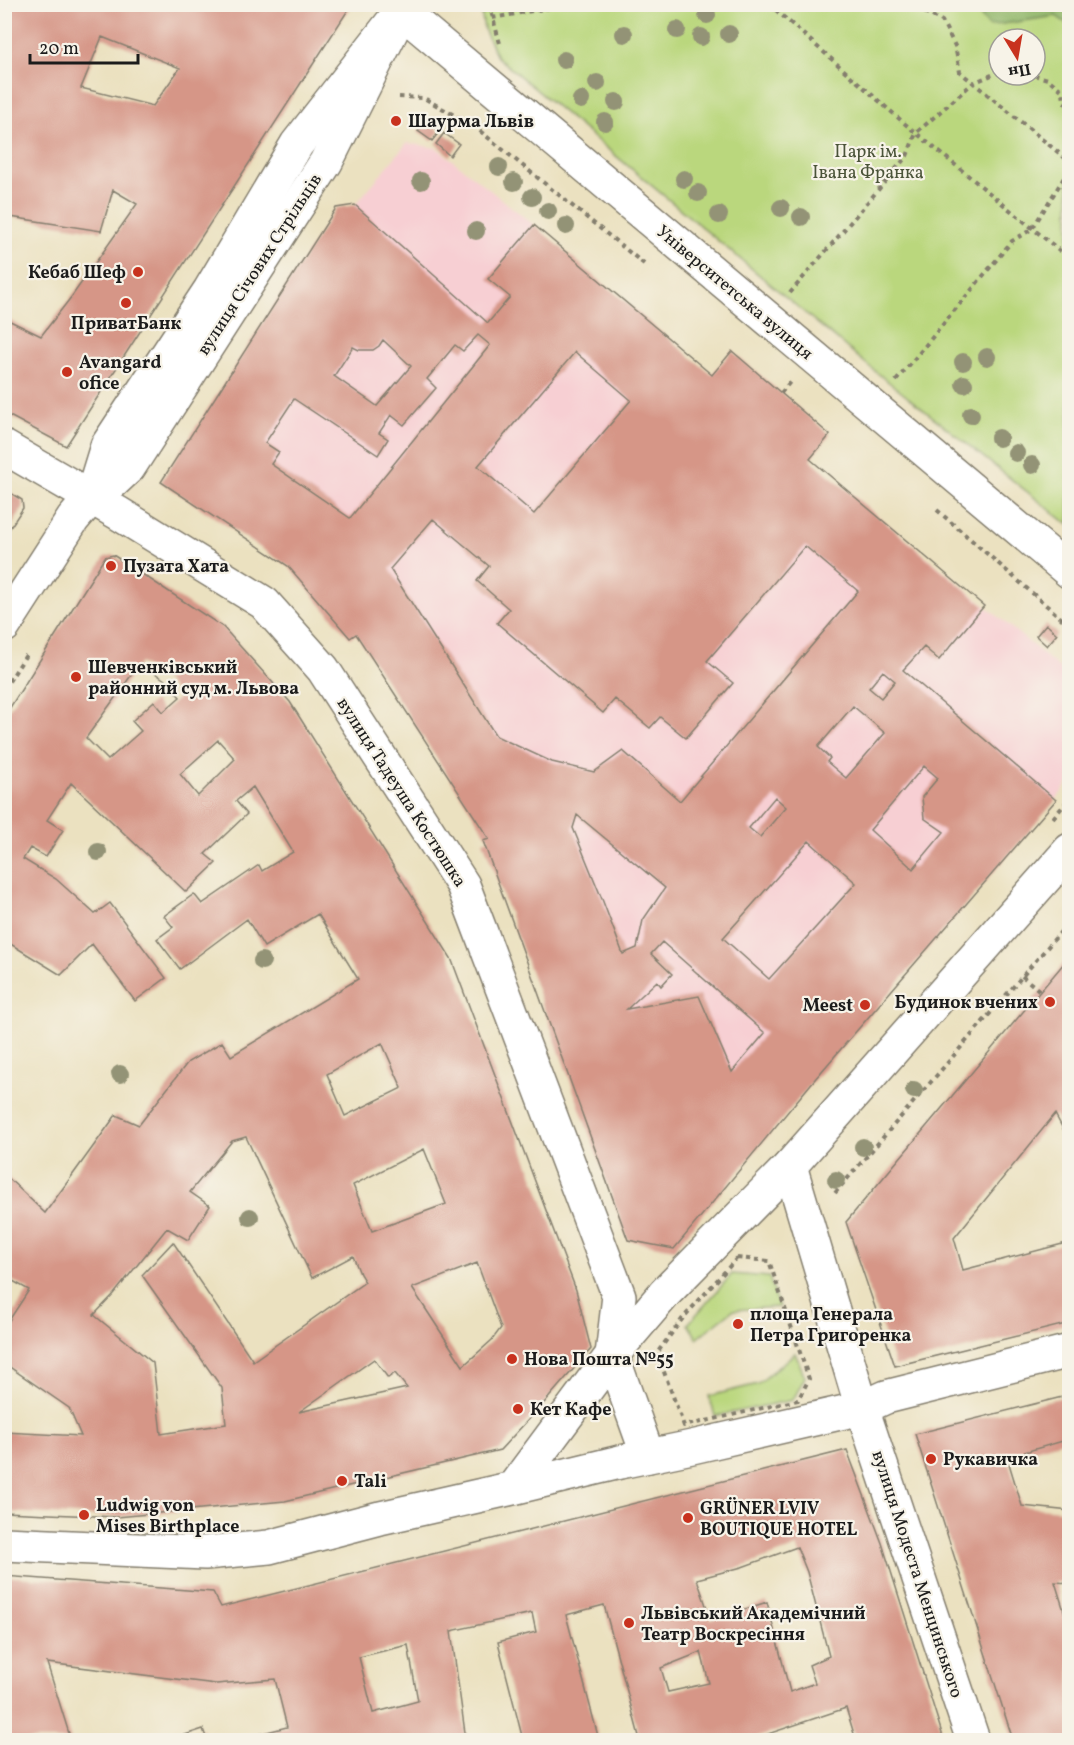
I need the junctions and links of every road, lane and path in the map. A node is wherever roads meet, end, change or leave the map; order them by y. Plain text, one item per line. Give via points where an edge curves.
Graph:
1 (489, 4) edge
2 (573, 4) edge
3 (769, 4) edge
4 (908, 4) edge
5 (403, 8) edge
6 (492, 18) junction
7 (508, 54) dead end
8 (987, 77) edge
9 (1047, 79) edge
10 (973, 83) junction
11 (390, 96) dead end
12 (1070, 107) edge
13 (475, 127) dead end
14 (916, 133) junction
15 (1070, 162) edge
16 (1070, 168) edge
17 (1032, 229) junction
18 (1070, 259) edge
19 (789, 294) dead end
20 (790, 382) dead end
21 (895, 382) dead end
22 (781, 393) dead end
23 (4, 447) edge
24 (91, 498) junction
25 (1070, 572) edge
26 (4, 626) edge
27 (1070, 850) edge
28 (1070, 921) edge
29 (1022, 976) junction
30 (1040, 991) dead end
31 (790, 1166) junction
32 (831, 1198) dead end
33 (1070, 1352) edge
34 (612, 1355) junction
35 (798, 1400) dead end
36 (862, 1408) junction
37 (684, 1426) dead end
38 (648, 1456) junction
39 (513, 1488) junction
40 (4, 1544) edge
41 (973, 1740) edge

1 - 6 path
2 - 6 path
3 - 14 path
4 - 10 path via 942,21 955,46 960,72
5 - 24 street, вулиця Січових Стрільців via 326,162 129,467
5 - 25 street, Університетська вулиця
6 - 7 path via 500,46
8 - 10 path
9 - 12 path via 1063,91 1064,102
10 - 14 path
10 - 15 path
11 - 13 path via 424,98
14 - 17 path
14 - 19 path via 907,156
16 - 17 path
17 - 18 path
17 - 21 path via 1011,242
20 - 22 path
23 - 24 street, вулиця Тадеуша Костюшка
24 - 26 street, вулиця Січових Стрільців via 73,519
24 - 34 street, вулиця Тадеуша Костюшка via 264,603 324,669 463,885 619,1296
27 - 31 street
28 - 29 path
29 - 30 path
29 - 32 path
31 - 34 street via 665,1293
31 - 36 street
33 - 36 street via 886,1397
34 - 38 street
34 - 39 street
35 - 37 path via 809,1378 769,1261 737,1258 657,1353
36 - 38 street
36 - 41 street, вулиця Модеста Менцинського
38 - 39 street
39 - 40 street via 269,1547 205,1553

